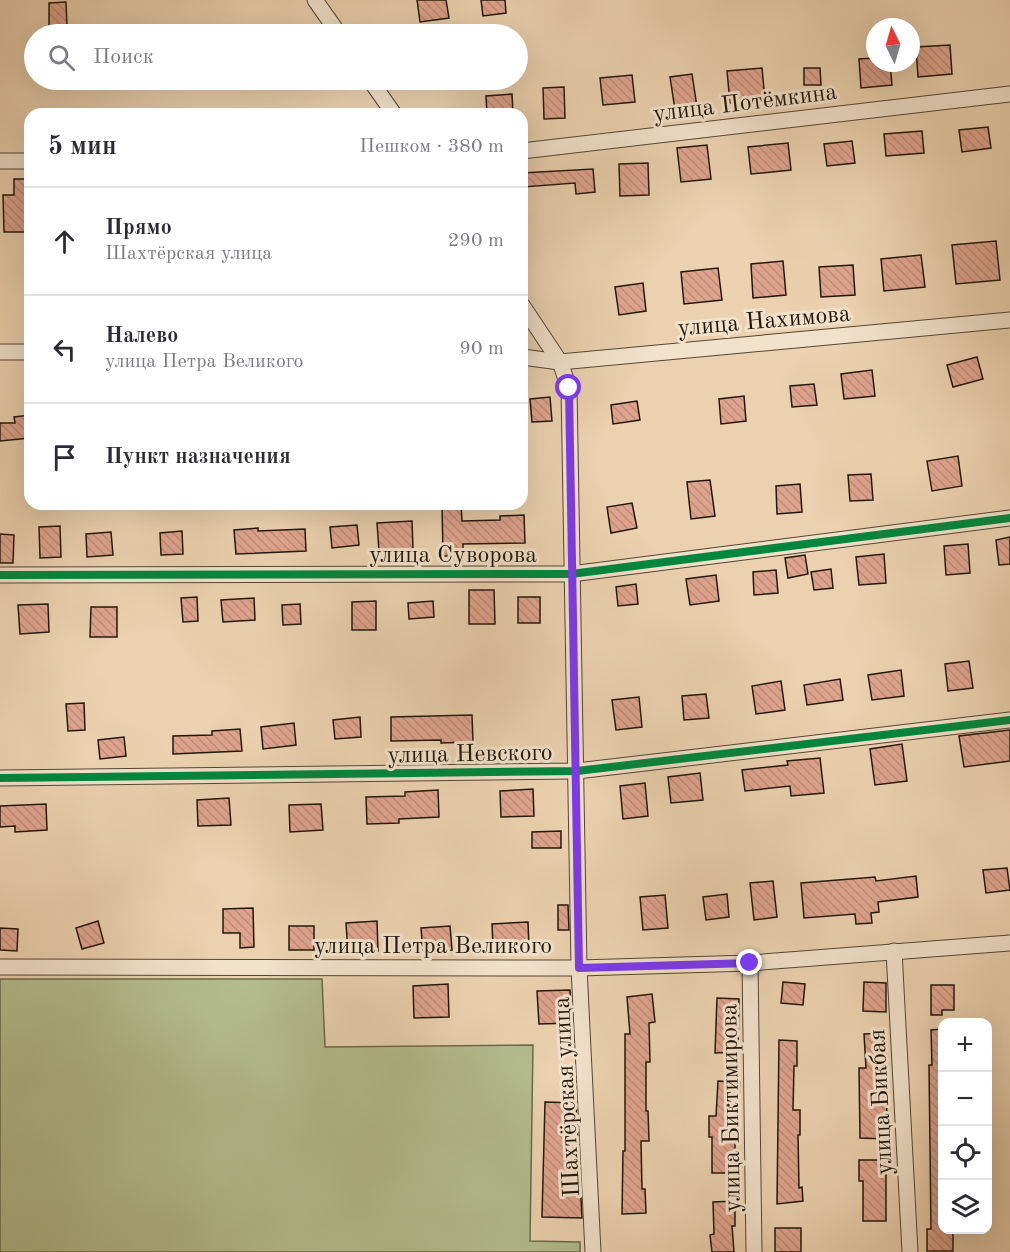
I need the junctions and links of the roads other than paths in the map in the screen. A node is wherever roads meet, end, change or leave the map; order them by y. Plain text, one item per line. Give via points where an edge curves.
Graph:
1 (315, 0) edge
2 (332, 24) edge
3 (377, 90) edge
4 (1010, 94) edge
5 (390, 108) edge
6 (528, 150) edge
7 (0, 160) edge
8 (24, 161) edge
9 (528, 314) edge
10 (1010, 320) edge
11 (0, 352) edge
12 (24, 352) edge
13 (528, 358) edge
14 (560, 362) junction
15 (1010, 519) edge
16 (571, 574) junction
17 (0, 575) edge
18 (1010, 720) edge
19 (577, 771) junction
20 (0, 778) edge
21 (1010, 943) edge
22 (894, 951) junction
23 (750, 963) junction
24 (0, 967) edge
25 (579, 968) junction
26 (593, 1252) edge
27 (754, 1252) edge
28 (910, 1252) edge

1 - 2 street
3 - 5 street
4 - 6 street, улица Потёмкина
7 - 8 street
9 - 14 street, Шахтёрская улица
10 - 14 street, улица Нахимова
11 - 12 street
13 - 14 street, улица Нахимова
14 - 16 street, Шахтёрская улица via 569,388
15 - 16 street, улица Суворова
16 - 17 street, улица Суворова
16 - 19 street, Шахтёрская улица
18 - 19 street, улица Невского
19 - 20 street, улица Невского
19 - 25 street, Шахтёрская улица
21 - 22 street, улица Петра Великого
22 - 23 street, улица Петра Великого
22 - 28 street, улица Бикбая
23 - 25 street, улица Петра Великого
23 - 27 street, улица Биктимирова
24 - 25 street, улица Петра Великого
25 - 26 street, Шахтёрская улица

